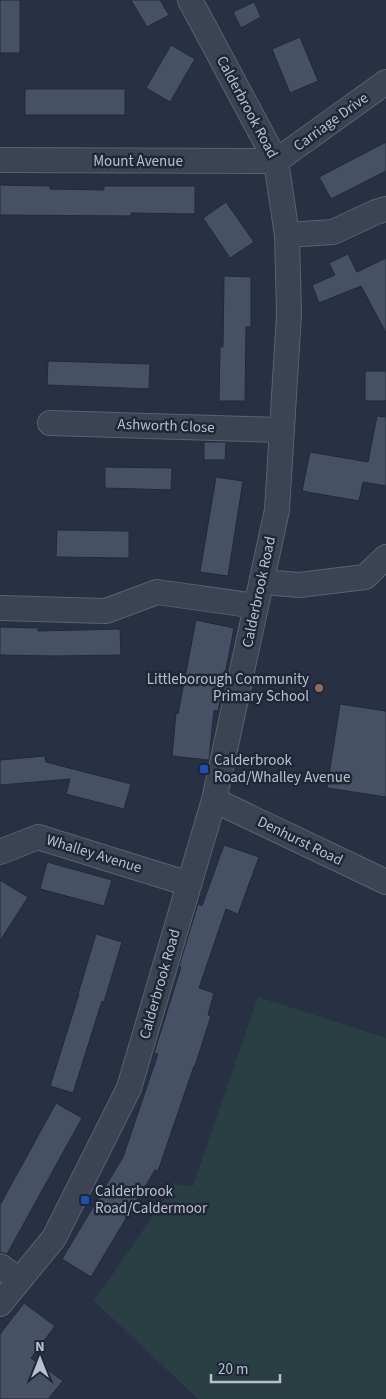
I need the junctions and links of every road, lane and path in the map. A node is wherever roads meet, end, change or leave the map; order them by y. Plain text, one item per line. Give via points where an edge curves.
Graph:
1 (190, 0) edge
2 (386, 82) edge
3 (0, 160) edge
4 (276, 161) junction
5 (386, 209) edge
6 (287, 235) junction
7 (50, 423) dead end
8 (282, 430) junction
9 (386, 557) edge
10 (262, 579) junction
11 (256, 606) junction
12 (0, 608) edge
13 (214, 800) junction
14 (0, 852) edge
15 (386, 882) edge
16 (189, 884) junction
17 (0, 1266) edge
18 (19, 1280) junction
19 (0, 1304) edge

1 - 4 street, Calderbrook Road
2 - 4 street, Carriage Drive
3 - 4 street, Mount Avenue
4 - 6 street, Calderbrook Road
5 - 6 street via 333,232
6 - 8 street, Calderbrook Road via 289,314
7 - 8 street, Ashworth Close
8 - 10 street, Calderbrook Road via 277,510
9 - 10 street via 364,577 299,585
10 - 11 street, Calderbrook Road
11 - 12 street via 157,592 106,611
11 - 13 street, Calderbrook Road
13 - 15 street, Denhurst Road
13 - 16 street, Calderbrook Road
14 - 16 street, Whalley Avenue via 38,836
16 - 18 street, Calderbrook Road via 129,1088 54,1238
17 - 18 street
18 - 19 street, Calderbrook Road

